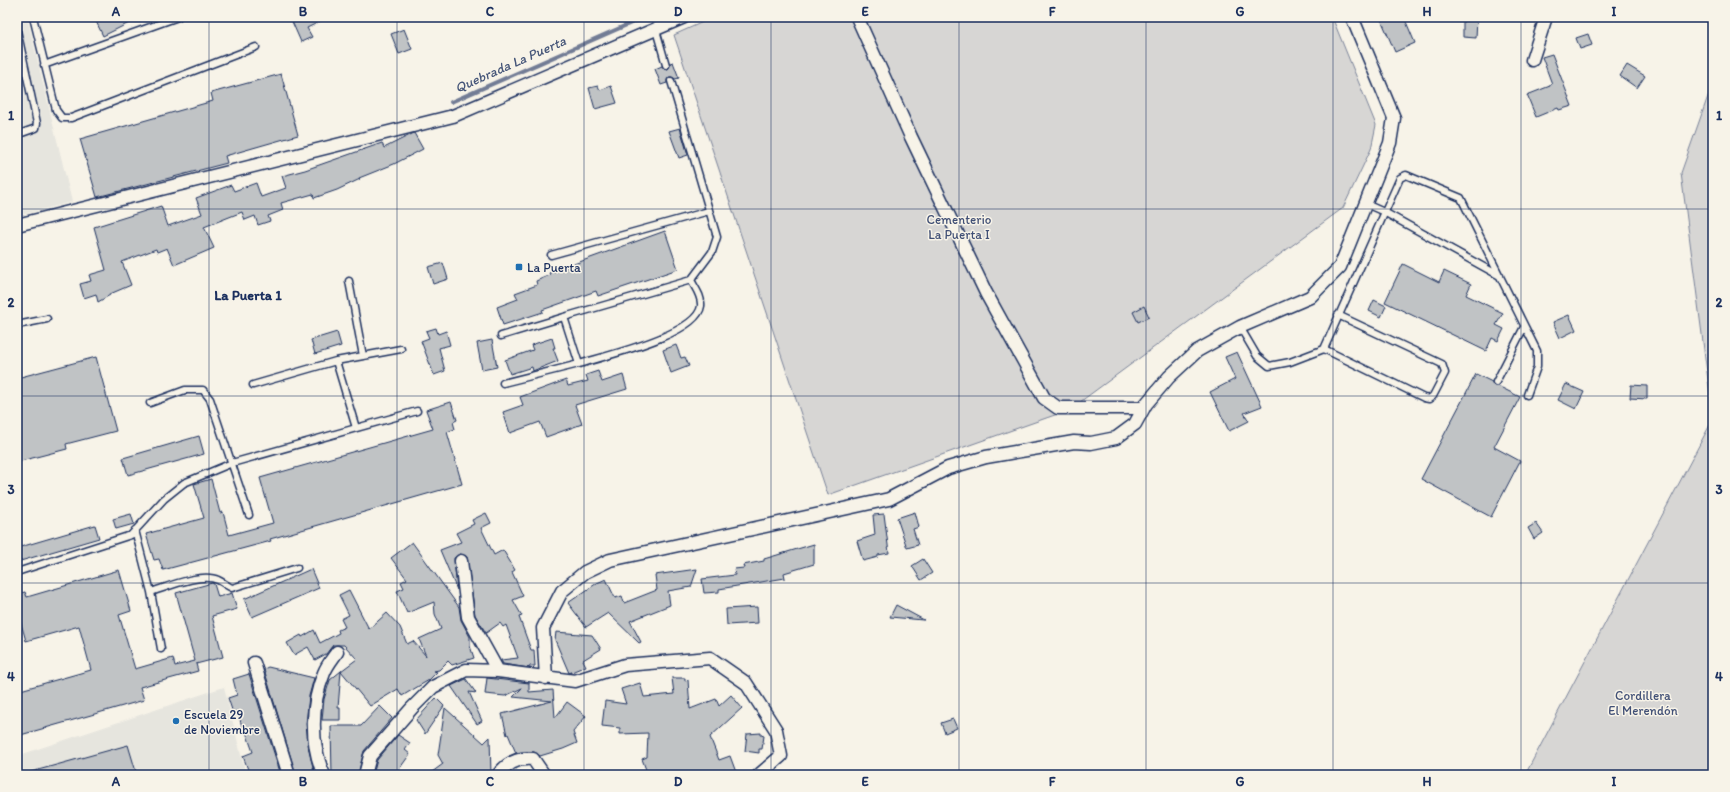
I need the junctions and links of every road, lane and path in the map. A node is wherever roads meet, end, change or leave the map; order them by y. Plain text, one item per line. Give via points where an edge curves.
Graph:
1 (33, 17) edge
2 (178, 17) edge
3 (684, 17) edge
4 (857, 17) edge
5 (1352, 17) edge
6 (1546, 17) edge
7 (17, 30) edge
8 (656, 30) junction
9 (256, 47) dead end
10 (1532, 60) dead end
11 (44, 65) junction
12 (666, 65) dead end
13 (671, 81) dead end
14 (22, 133) dead end
15 (1366, 204) junction
16 (709, 211) junction
17 (1384, 212) junction
18 (17, 225) edge
19 (551, 255) dead end
20 (1500, 276) junction
21 (691, 280) junction
22 (349, 282) dead end
23 (1338, 315) junction
24 (564, 317) junction
25 (47, 319) dead end
26 (17, 325) edge
27 (1240, 327) junction
28 (1524, 327) junction
29 (501, 336) dead end
30 (1324, 348) junction
31 (401, 349) dead end
32 (363, 356) junction
33 (336, 361) junction
34 (579, 364) junction
35 (1496, 382) dead end
36 (503, 383) dead end
37 (253, 385) dead end
38 (1527, 395) dead end
39 (150, 403) dead end
40 (1144, 408) junction
41 (417, 411) dead end
42 (356, 428) junction
43 (232, 463) junction
44 (249, 515) dead end
45 (135, 530) junction
46 (461, 561) dead end
47 (297, 568) dead end
48 (17, 572) edge
49 (151, 592) junction
50 (161, 649) dead end
51 (337, 652) dead end
52 (254, 663) dead end
53 (498, 671) junction
54 (546, 678) junction
55 (289, 775) edge
56 (324, 775) edge
57 (365, 775) edge
58 (498, 775) edge
59 (544, 775) edge
60 (758, 775) edge

1 - 11 lane
2 - 11 lane
3 - 8 street
4 - 40 street via 982,286 1044,398 1058,408
5 - 15 street via 1394,118 1390,143
6 - 10 street
7 - 14 lane via 38,122 36,128
8 - 12 lane
8 - 18 street via 453,116
9 - 11 lane via 71,118 62,118 56,110
13 - 16 lane
15 - 17 lane
15 - 27 street via 1340,267 1310,297
16 - 19 lane
16 - 21 lane via 717,237 712,252
17 - 20 lane
17 - 20 lane via 1400,178 1406,175 1461,198
17 - 23 lane
20 - 28 lane
21 - 24 lane
21 - 34 lane via 701,298 701,307 697,315 681,329 661,339
22 - 32 lane
23 - 30 lane
23 - 30 lane via 1442,364 1445,373 1433,396 1429,399 1424,398
24 - 29 lane
24 - 34 lane
25 - 26 lane
27 - 30 lane via 1257,356 1269,366 1290,362
27 - 40 street via 1197,350 1169,377
28 - 35 lane
28 - 38 lane via 1537,351 1537,367
31 - 32 lane
32 - 33 lane
33 - 37 lane
33 - 42 lane
34 - 36 lane
39 - 43 lane via 185,390 203,390 210,399
40 - 54 street via 1135,424 1116,438 1091,443 1074,442 986,457 948,468 889,499 610,560 585,572 562,591 543,628
41 - 42 lane
42 - 43 lane
43 - 44 lane
43 - 45 lane via 184,482
45 - 48 lane via 131,535
45 - 49 lane
46 - 53 street via 468,618
47 - 49 lane via 232,588 208,577
49 - 50 lane
51 - 56 street via 324,673 316,701 314,743
52 - 55 street
53 - 54 street
53 - 57 street via 466,670 433,687 370,756
54 - 60 street via 575,681 625,665 710,658 746,683 776,730 781,756
58 - 59 street via 511,762 523,758 533,759

